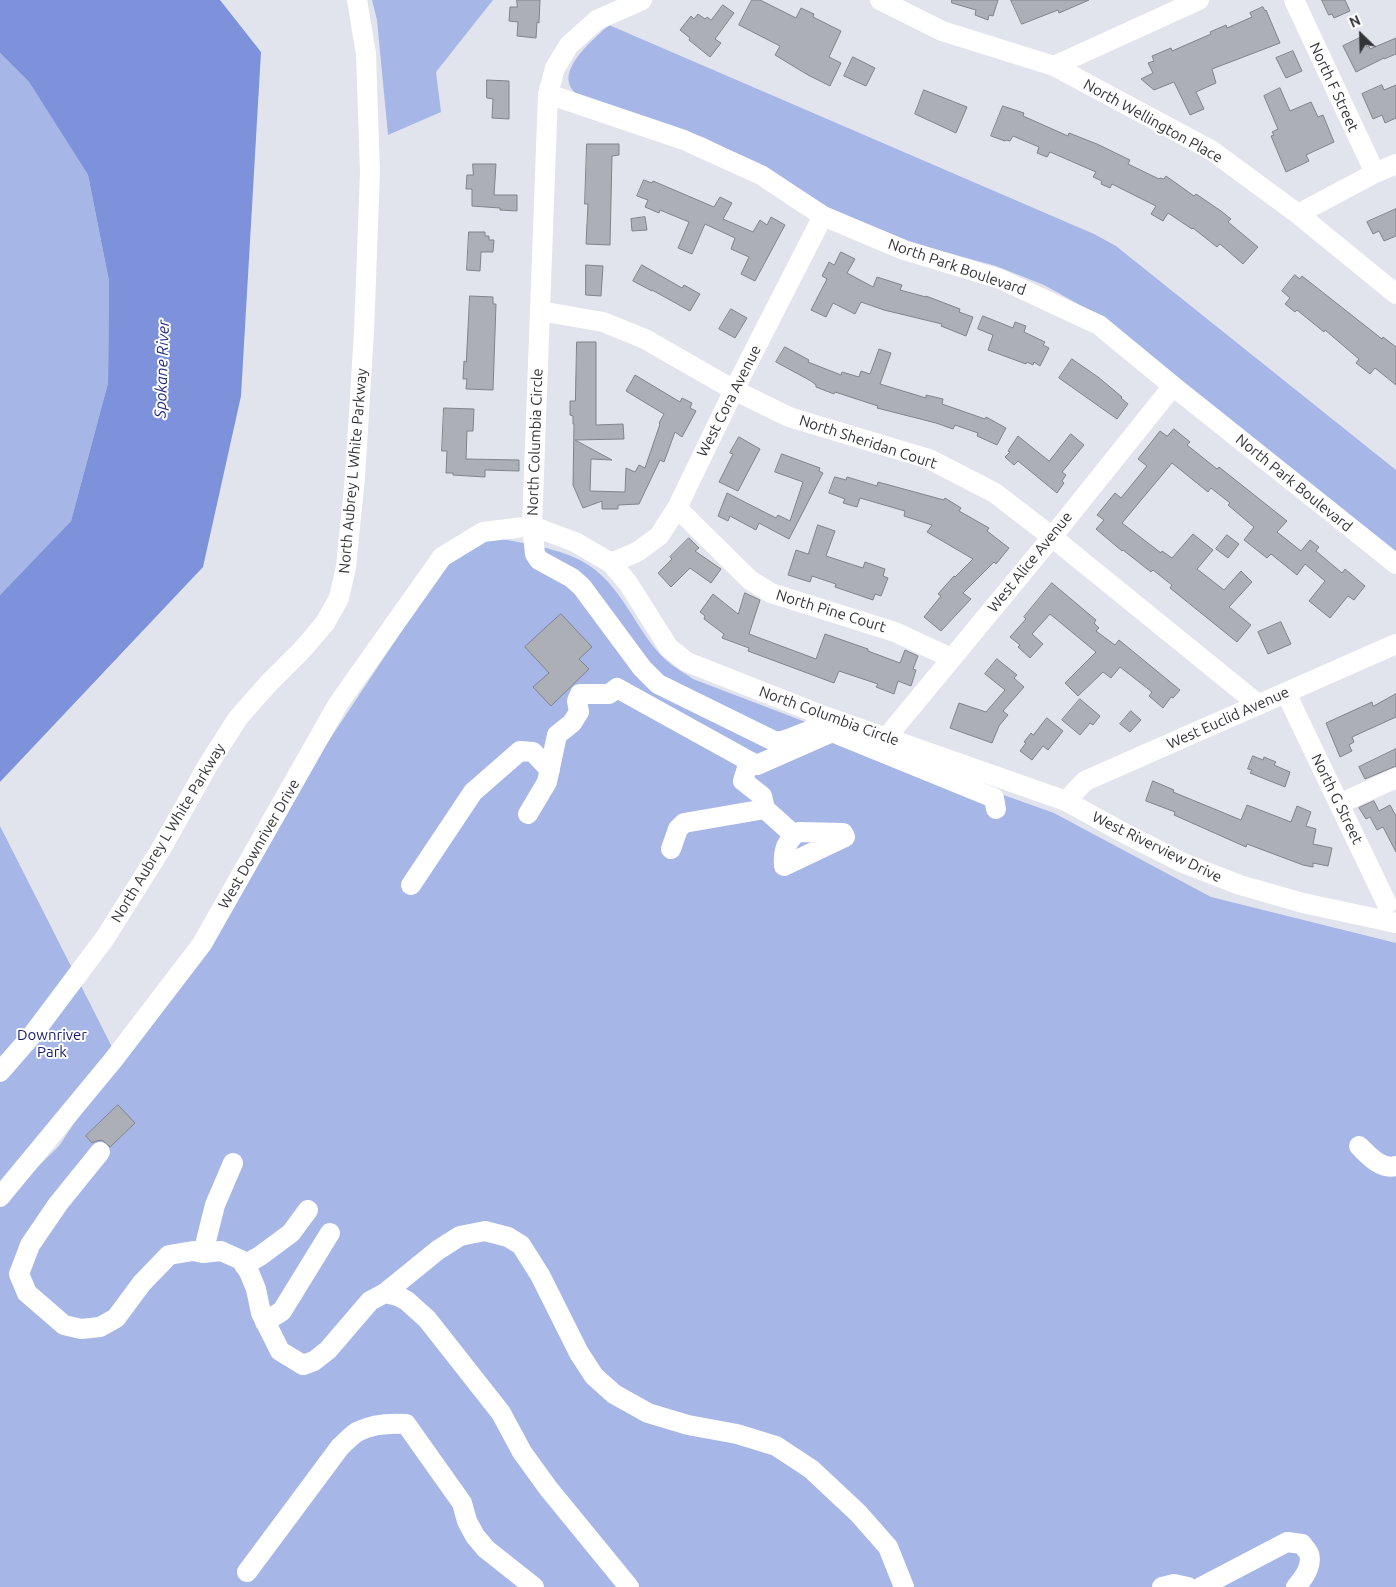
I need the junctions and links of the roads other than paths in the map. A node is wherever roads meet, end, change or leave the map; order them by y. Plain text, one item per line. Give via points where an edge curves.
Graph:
1 (357, 0) edge
2 (642, 0) edge
3 (880, 0) edge
4 (1199, 0) edge
5 (1294, 0) edge
6 (1054, 66) junction
7 (548, 94) junction
8 (1396, 164) edge
9 (1375, 173) junction
10 (1298, 214) junction
11 (823, 216) junction
12 (1396, 294) edge
13 (540, 311) junction
14 (1173, 386) junction
15 (734, 390) junction
16 (677, 508) junction
17 (532, 526) junction
18 (1052, 537) junction
19 (611, 562) junction
20 (1396, 564) edge
21 (1396, 644) edge
22 (951, 658) junction
23 (1286, 693) junction
24 (1259, 705) junction
25 (824, 716) junction
26 (886, 738) junction
27 (749, 761) junction
28 (550, 770) junction
29 (1396, 778) edge
30 (1066, 801) junction
31 (1339, 804) junction
32 (765, 809) junction
33 (996, 809) dead end
34 (528, 814) dead end
35 (794, 835) dead end
36 (671, 848) dead end
37 (411, 885) dead end
38 (1391, 912) edge
39 (0, 1072) edge
40 (1359, 1146) dead end
41 (100, 1152) dead end
42 (233, 1163) dead end
43 (1396, 1166) edge
44 (0, 1197) edge
45 (308, 1210) dead end
46 (330, 1233) dead end
47 (203, 1253) junction
48 (244, 1265) junction
49 (385, 1293) junction
50 (265, 1322) junction
51 (246, 1572) dead end
52 (534, 1587) edge
53 (628, 1587) edge
54 (904, 1587) edge
55 (1162, 1587) edge
56 (1188, 1587) edge
57 (1201, 1587) edge
58 (1296, 1587) edge

1 - 39 street, North Aubrey L White Parkway via 366,54 370,172 355,476 346,567 339,598 325,623 238,718 105,938 33,1034
2 - 7 street, North Columbia Circle via 597,20 568,46 555,68
3 - 6 street, North Wellington Place via 942,30
4 - 6 street
5 - 9 street, North F Street
6 - 10 street, North Wellington Place via 1211,150
7 - 11 street, North Park Boulevard via 684,140 761,174
7 - 13 street, North Columbia Circle
8 - 9 street
9 - 10 street
10 - 12 street, North Wellington Place
11 - 14 street, North Park Boulevard via 904,250 1000,279 1099,325
11 - 15 street, West Cora Avenue
13 - 15 street, North Sheridan Court via 603,322 645,339
13 - 17 street, North Columbia Circle
14 - 18 street, West Alice Avenue
14 - 20 street, North Park Boulevard
15 - 16 street, West Cora Avenue
15 - 18 street, North Sheridan Court via 789,417 929,459 995,493
16 - 19 street, West Cora Avenue via 660,536 637,552
16 - 22 street, North Pine Court via 750,580 770,593 895,632
17 - 19 street, North Columbia Circle via 575,542
17 - 25 street via 535,554 539,560 582,586 642,668 658,684 778,742 810,730
17 - 44 street, West Downriver Drive via 484,532 442,557 338,704 202,944 114,1059
18 - 22 street, West Alice Avenue
18 - 24 street, North Sheridan Court
19 - 25 street, North Columbia Circle via 628,583 668,648 687,662
21 - 23 street, West Euclid Avenue
22 - 26 street, West Alice Avenue
23 - 24 street, West Euclid Avenue
23 - 31 street, North G Street
24 - 30 street, West Euclid Avenue via 1084,781
25 - 26 street, North Columbia Circle
26 - 30 street, North Columbia Circle
27 - 28 street via 617,688 609,694 580,694 577,701 579,712 572,723 557,735
27 - 32 street via 743,781 762,796
27 - 33 street via 757,765 832,732 994,798
28 - 34 street via 547,782
28 - 37 street via 533,752 520,751 497,769 472,792
29 - 31 street
30 - 38 street, West Riverview Drive via 1184,863 1240,885 1303,903
31 - 38 street, North G Street
32 - 35 street
32 - 36 street via 684,823 678,829
40 - 43 street via 1386,1167
41 - 47 street via 30,1245 19,1274 27,1294 64,1325 81,1329 100,1327 116,1318 142,1283 169,1255 194,1251
42 - 47 street via 215,1205
45 - 48 street via 291,1233
46 - 50 street via 282,1310
47 - 48 street via 221,1251 241,1260
48 - 50 street via 256,1289
49 - 50 street via 370,1301 328,1350 303,1365 280,1351
49 - 53 street via 407,1301 426,1319 501,1413 522,1452 548,1488
49 - 54 street via 460,1236 485,1231 508,1236 522,1244 579,1353 594,1376 614,1394 648,1413 776,1446 811,1469 858,1513 888,1547
51 - 52 street via 340,1447 358,1431 395,1423 406,1424 448,1481 462,1503 475,1536 486,1549
55 - 56 street via 1174,1584
57 - 58 street via 1287,1542 1302,1544 1310,1555 1304,1579

